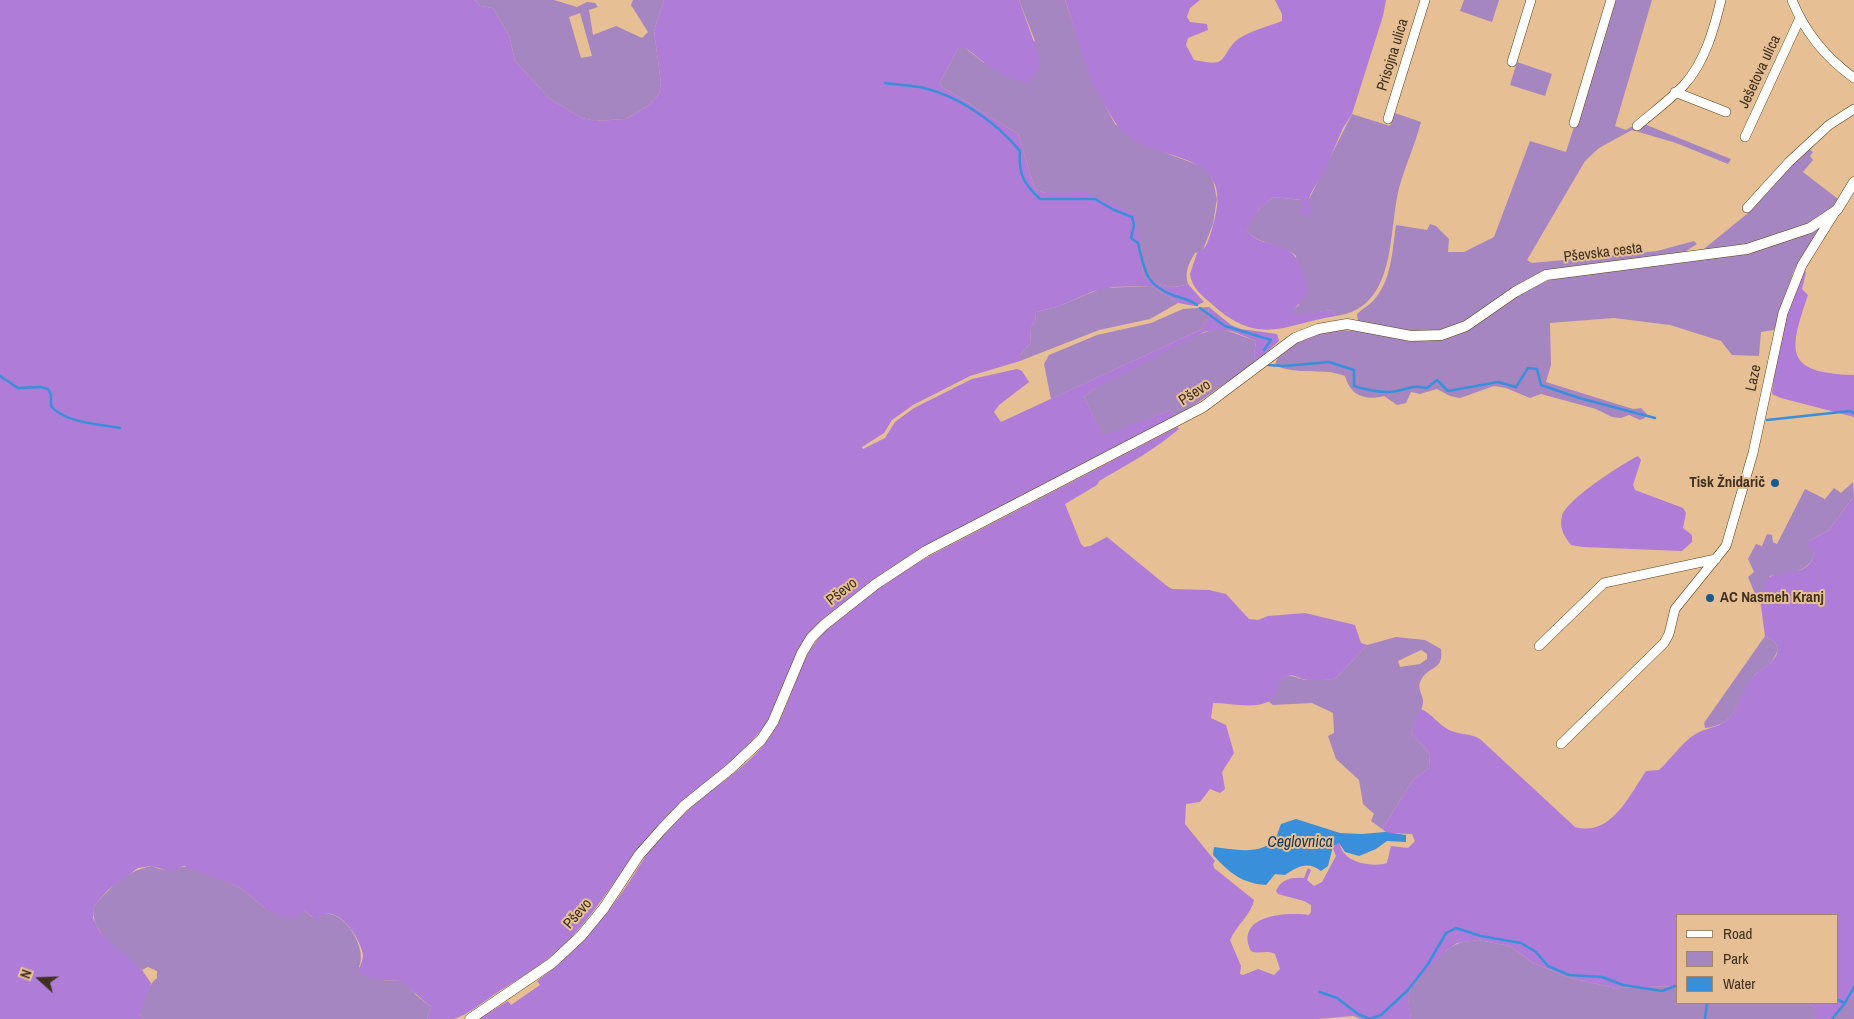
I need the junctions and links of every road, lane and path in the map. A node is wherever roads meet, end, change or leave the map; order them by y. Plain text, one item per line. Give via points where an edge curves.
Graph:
1 (1425, 0) edge
2 (1531, 0) edge
3 (1611, 0) edge
4 (1721, 0) edge
5 (1792, 0) edge
6 (1800, 18) junction
7 (1512, 62) dead end
8 (1854, 78) edge
9 (1675, 92) junction
10 (1854, 109) edge
11 (1726, 112) dead end
12 (1388, 119) dead end
13 (1574, 123) dead end
14 (1637, 126) dead end
15 (1745, 137) dead end
16 (1854, 182) edge
17 (1747, 208) dead end
18 (1837, 210) junction
19 (1347, 324) joint
20 (1716, 559) junction
21 (1539, 646) dead end
22 (1561, 744) dead end
23 (470, 1019) edge

1 - 12 street, Prisojna ulica
2 - 7 street
3 - 13 street
4 - 9 street via 1696,70
5 - 6 street
6 - 8 street via 1818,46
6 - 15 street, Ješetova ulica
9 - 11 street
9 - 14 street
10 - 17 street via 1829,125 1789,162
16 - 18 street, Pševska cesta
18 - 19 street, Pševska cesta via 1810,228 1747,249 1546,275 1522,287 1466,326 1441,335 1411,336
18 - 20 street, Laze via 1793,284 1770,369 1753,453 1726,546
19 - 23 street, Pševo via 1318,329 1295,338 1203,407 926,551 840,612 811,638 773,722 761,740 662,829 639,855 581,936 552,963
20 - 21 street via 1604,583
20 - 22 street, Laze via 1675,609 1664,643

